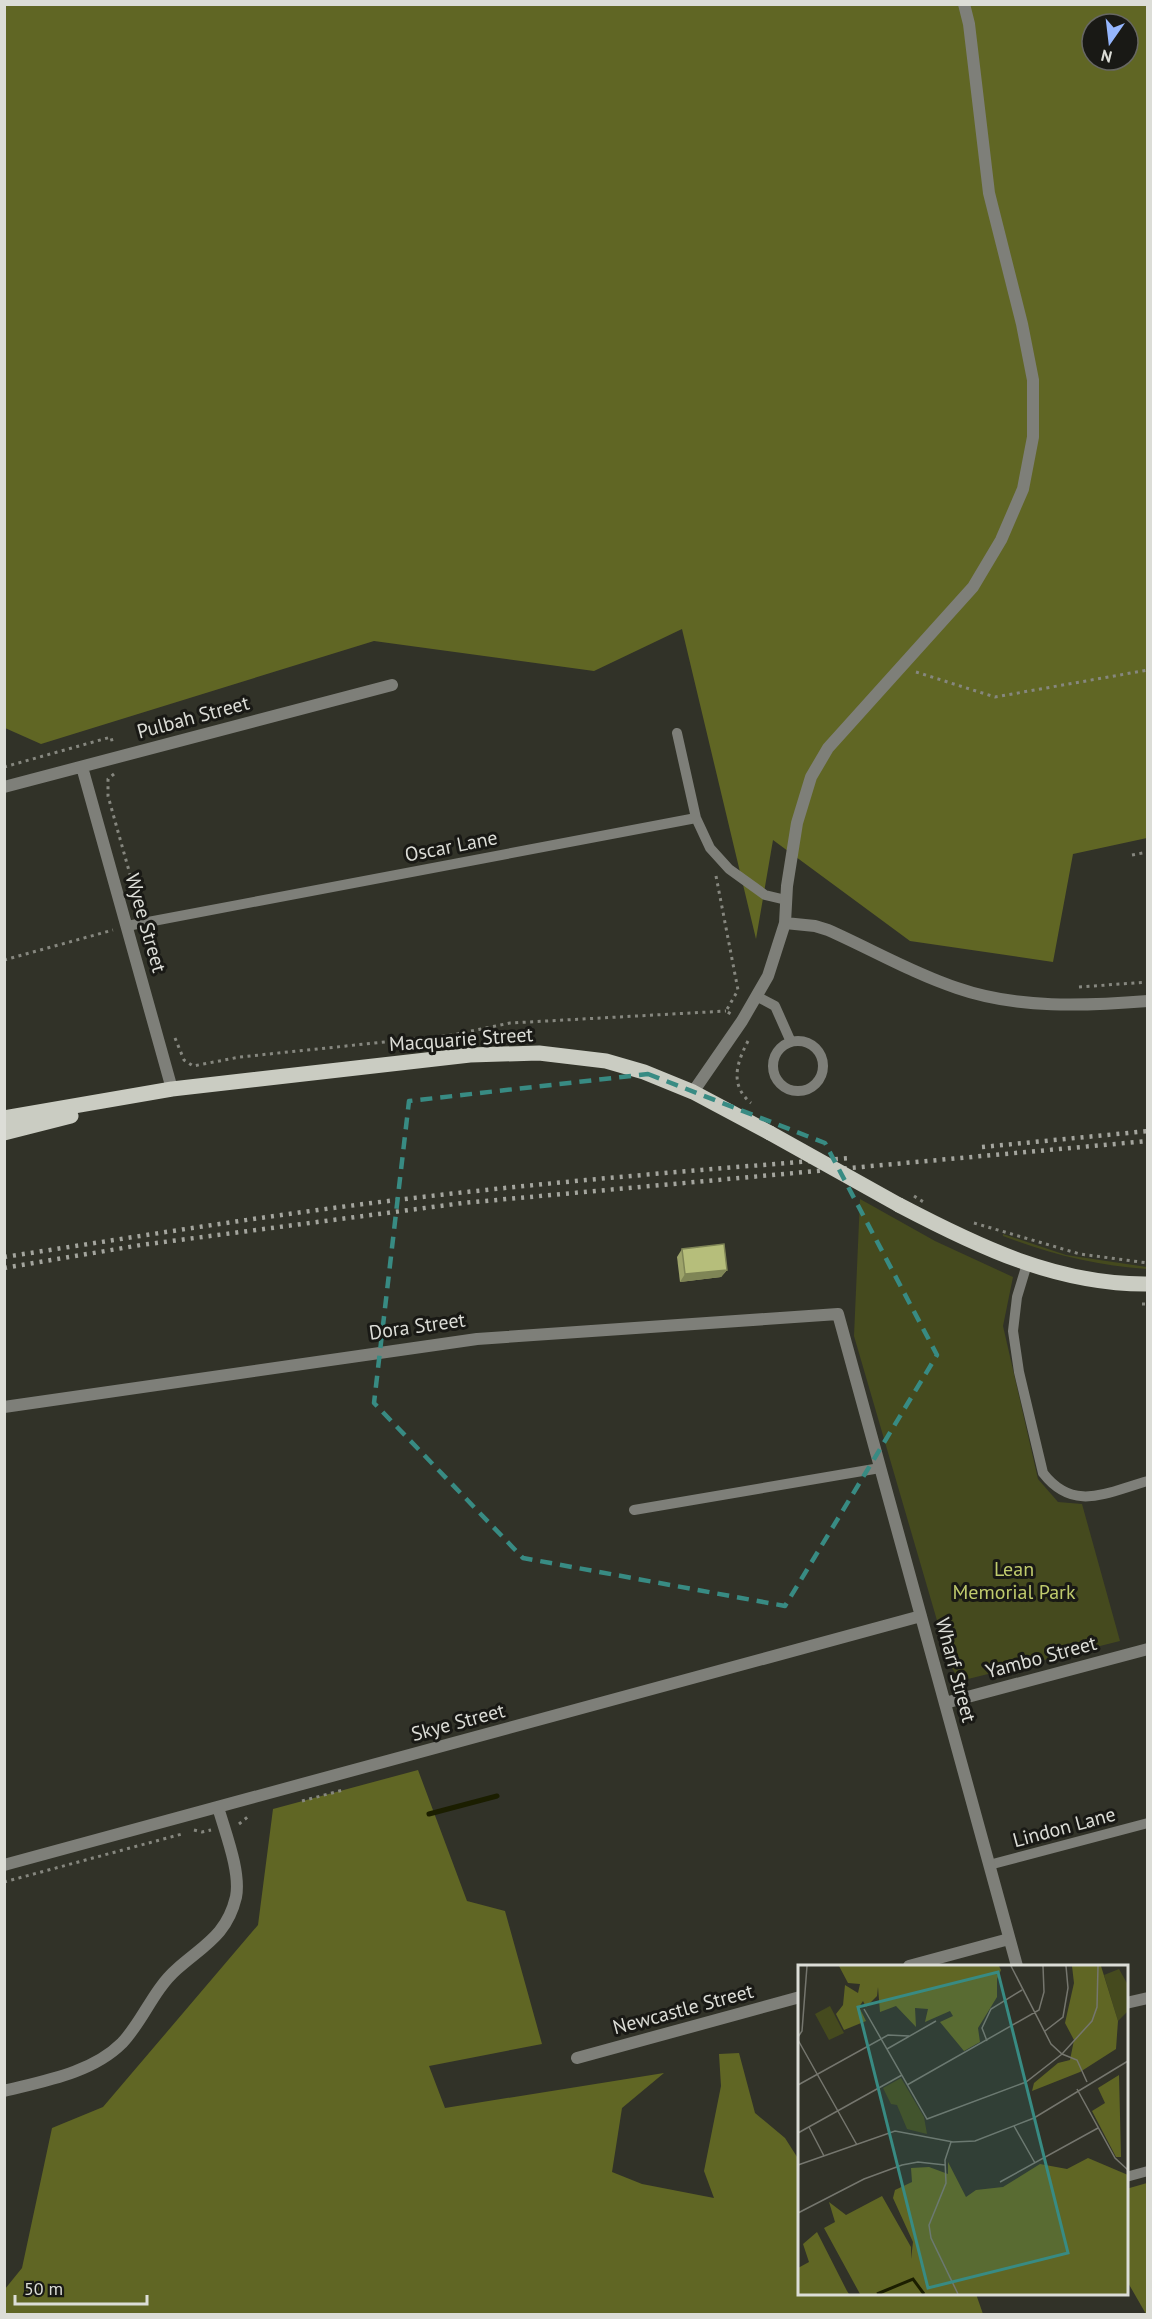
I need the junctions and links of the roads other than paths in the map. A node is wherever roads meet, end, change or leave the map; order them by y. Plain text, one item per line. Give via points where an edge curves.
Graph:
1 (964, 4) edge
2 (392, 685) dead end
3 (677, 733) dead end
4 (82, 767) junction
5 (4, 788) edge
6 (696, 818) junction
7 (786, 900) junction
8 (785, 923) junction
9 (127, 926) junction
10 (758, 997) junction
11 (1148, 1001) edge
12 (790, 1042) junction
13 (172, 1089) junction
14 (693, 1092) junction
15 (4, 1118) edge
16 (4, 1133) edge
17 (1027, 1264) junction
18 (1148, 1284) edge
19 (838, 1314) joint
20 (4, 1407) edge
21 (880, 1468) junction
22 (1148, 1480) edge
23 (634, 1510) dead end
24 (921, 1616) junction
25 (1148, 1649) edge
26 (945, 1703) junction
27 (219, 1807) junction
28 (1148, 1822) edge
29 (4, 1865) edge
30 (989, 1866) junction
31 (1010, 1939) junction
32 (913, 1965) edge
33 (1017, 1965) edge
34 (798, 1998) edge
35 (1148, 1998) edge
36 (1128, 2003) edge
37 (577, 2058) dead end
38 (4, 2091) edge
39 (1148, 2171) edge
40 (1128, 2176) edge

1 - 7 street via 989,192 1033,380 1033,437 1023,489 1001,540 973,587 828,748 811,777 797,823
2 - 4 street, Pulbah Street
3 - 6 lane
4 - 5 street, Pulbah Street
4 - 9 street, Wyee Street
6 - 7 lane via 710,848 729,869 765,895
6 - 9 lane, Oscar Lane
7 - 8 street
8 - 10 street
8 - 11 street via 828,930 947,984 991,997 1067,1004
9 - 13 street, Wyee Street
10 - 12 lane via 775,1006
10 - 14 street
12 - 12 lane via 807,1042 820,1053 823,1070 807,1089 790,1089 774,1073 778,1051
13 - 14 main road, Macquarie Street via 470,1055 539,1053 606,1061
13 - 15 main road, Macquarie Street
13 - 16 main road, Macquarie Street
14 - 17 main road, Macquarie Street, bridge via 899,1205
17 - 18 main road via 1087,1279
17 - 22 lane via 1014,1315 1014,1341 1043,1473 1052,1485 1073,1496 1087,1497
19 - 20 street, Dora Street via 477,1338
19 - 21 street, Wharf Street
21 - 23 lane
21 - 24 street, Wharf Street
24 - 26 street, Wharf Street
24 - 27 street, Skye Street
25 - 26 street, Yambo Street
26 - 30 street, Wharf Street
27 - 29 street, Skye Street
27 - 38 street via 235,1868 237,1894 230,1917 217,1937 177,1969 122,2043 67,2075
28 - 30 lane, Lindon Lane
30 - 31 street, Wharf Street
31 - 32 street
31 - 33 street, Wharf Street
34 - 37 street, Newcastle Street
35 - 36 street
39 - 40 lane

